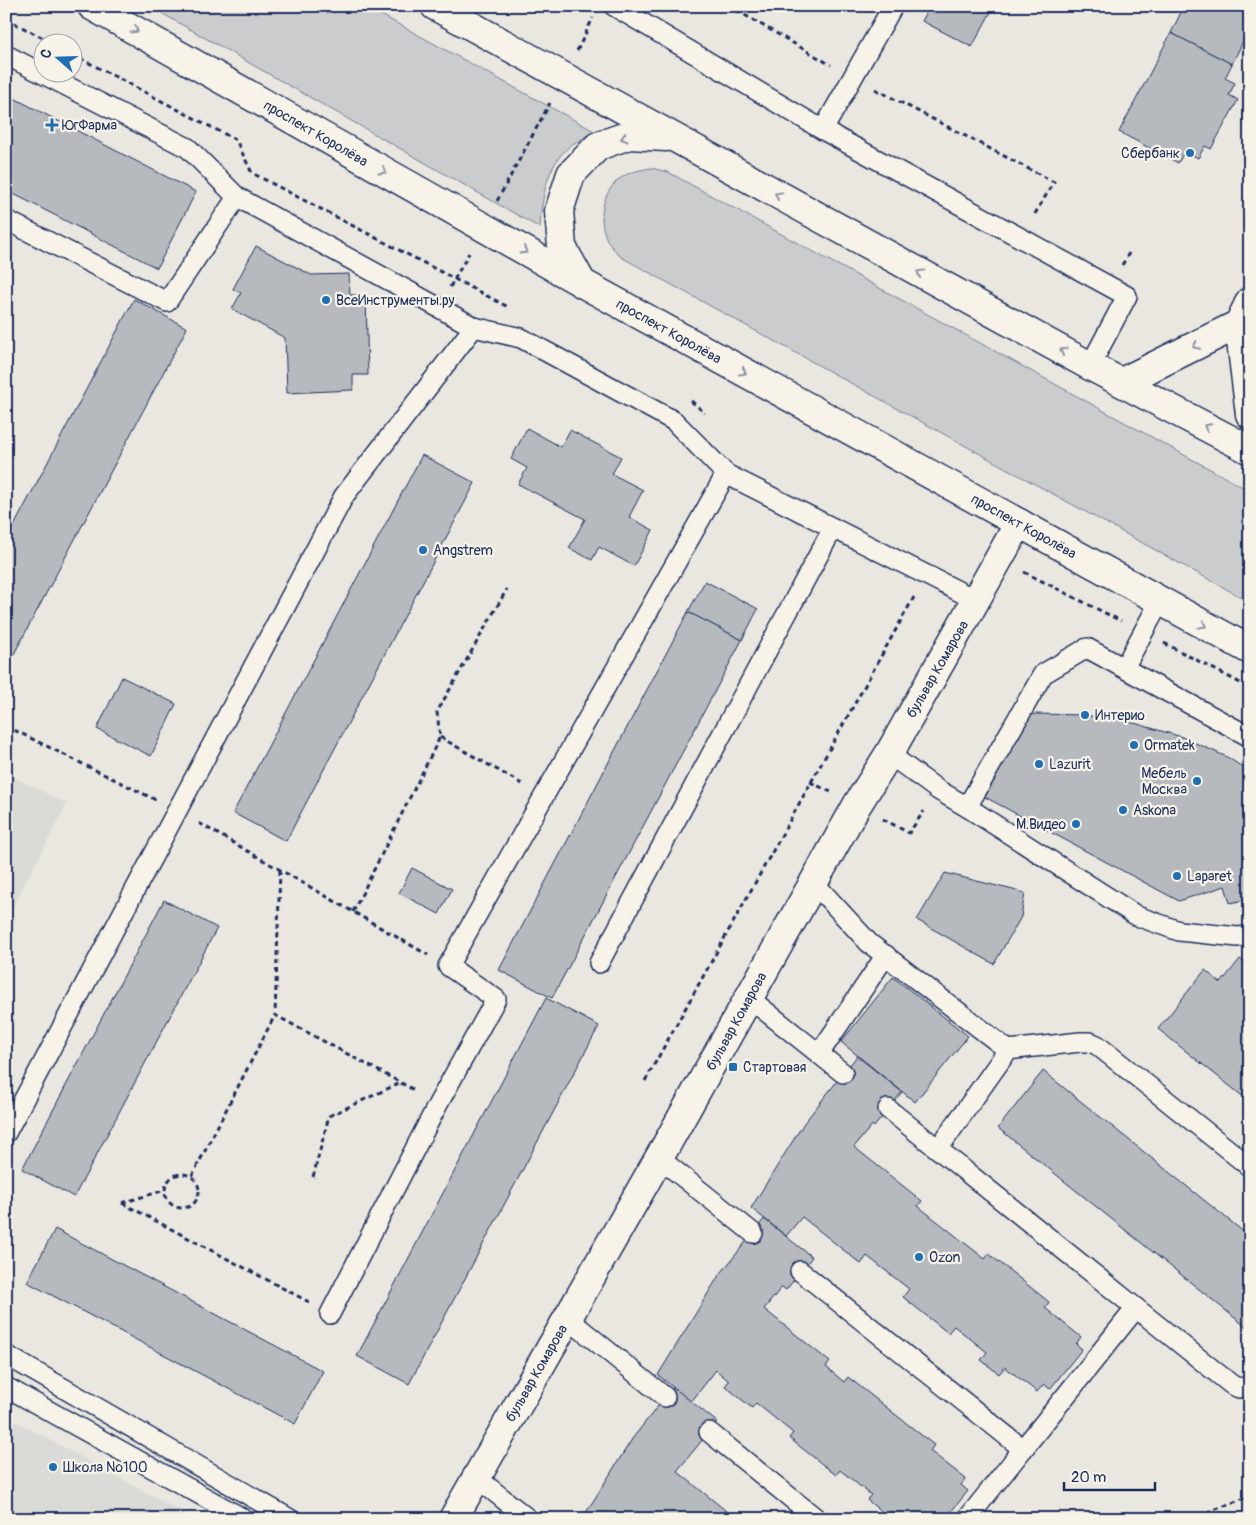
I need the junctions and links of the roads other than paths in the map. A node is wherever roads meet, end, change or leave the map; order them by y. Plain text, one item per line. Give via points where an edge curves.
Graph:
1 (92, 6) edge
2 (435, 6) edge
3 (614, 6) edge
4 (893, 6) edge
5 (6, 55) edge
6 (823, 130) junction
7 (672, 137) junction
8 (237, 197) junction
9 (6, 220) edge
10 (582, 284) junction
11 (1244, 313) edge
12 (474, 327) junction
13 (1090, 366) junction
14 (1122, 382) junction
15 (1250, 414) edge
16 (1250, 450) edge
17 (726, 474) junction
18 (1019, 524) junction
19 (833, 528) junction
20 (976, 600) junction
21 (1160, 601) junction
22 (1250, 650) edge
23 (1124, 668) junction
24 (1250, 737) edge
25 (889, 754) junction
26 (967, 807) junction
27 (813, 882) junction
28 (1250, 936) edge
29 (886, 955) junction
30 (599, 963) dead end
31 (749, 998) junction
32 (1008, 1050) junction
33 (819, 1054) junction
34 (843, 1073) dead end
35 (888, 1109) dead end
36 (6, 1133) edge
37 (938, 1149) junction
38 (659, 1158) junction
39 (1250, 1167) edge
40 (753, 1233) dead end
41 (800, 1271) dead end
42 (1136, 1308) junction
43 (330, 1314) road end
44 (567, 1318) junction
45 (6, 1355) edge
46 (1250, 1386) edge
47 (6, 1387) edge
48 (665, 1398) dead end
49 (709, 1432) dead end
50 (1023, 1449) junction
51 (476, 1477) junction
52 (244, 1519) edge
53 (290, 1519) edge
54 (453, 1519) edge
55 (528, 1519) edge
56 (817, 1519) edge
57 (967, 1519) edge

1 -> 10 main road, проспект Королёва
2 - 7 main road
3 - 6 lane
4 - 6 lane
5 - 8 lane via 188,148
6 - 13 lane via 1127,296
7 -> 10 main road via 629,135 598,146 571,174 559,212 562,247
13 -> 7 main road
8 - 9 lane via 167,302
8 - 12 lane
10 -> 18 main road, проспект Королёва
11 -> 14 main road
11 - 15 main road
12 - 17 lane via 521,338 674,421
12 - 36 lane via 344,496
13 - 14 main road
16 -> 14 main road
17 - 19 lane
17 - 43 lane via 448,966 496,999
18 - 20 main road, бульвар Комарова
18 - 21 main road, проспект Королёва
19 - 20 lane
19 - 30 lane
20 - 25 main road, бульвар Комарова
21 -> 22 main road, проспект Королёва
21 - 23 lane
23 - 24 lane
23 - 26 lane via 1087,648 1043,674
25 - 26 lane
25 - 27 main road, бульвар Комарова
26 - 28 lane via 1136,916 1179,931
27 - 29 lane via 869,943
27 - 31 main road, бульвар Комарова
29 - 32 lane
29 - 33 lane
31 - 33 lane
31 - 38 main road, бульвар Комарова
32 - 37 lane
32 - 39 lane via 1080,1042 1097,1044
33 - 34 lane
35 - 37 lane
37 - 42 lane
38 - 40 lane
38 - 44 main road, бульвар Комарова
41 - 50 lane
42 - 46 lane via 1232,1385 1239,1388
42 - 50 lane
44 - 48 lane
44 - 51 main road, бульвар Комарова
45 - 53 lane
47 - 52 lane
49 - 56 lane
50 - 57 lane
51 - 54 main road, бульвар Комарова
51 - 55 lane

